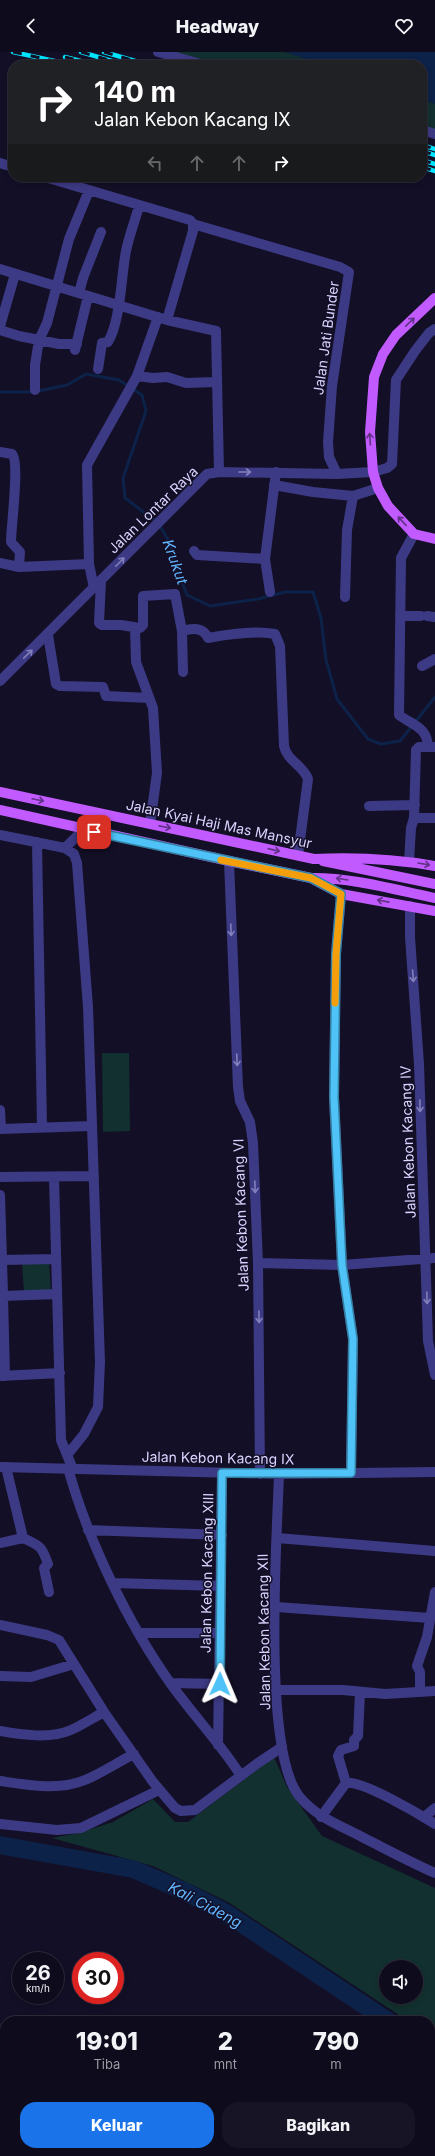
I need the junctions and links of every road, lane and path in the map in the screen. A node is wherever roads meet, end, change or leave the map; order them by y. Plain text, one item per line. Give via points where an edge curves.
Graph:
1 (158, 52) edge
2 (186, 60) edge
3 (62, 182) edge
4 (92, 191) junction
5 (139, 206) junction
6 (193, 224) junction
7 (102, 232) dead end
8 (0, 269) edge
9 (15, 274) junction
10 (55, 286) junction
11 (83, 294) junction
12 (435, 298) edge
13 (118, 305) junction
14 (163, 318) junction
15 (0, 326) edge
16 (435, 328) edge
17 (0, 330) edge
18 (39, 340) junction
19 (98, 369) dead end
20 (135, 379) junction
21 (216, 382) junction
22 (35, 390) dead end
23 (0, 452) edge
24 (219, 472) junction
25 (276, 472) junction
26 (373, 472) junction
27 (336, 474) junction
28 (274, 485) junction
29 (378, 488) junction
30 (353, 496) junction
31 (414, 534) junction
32 (435, 539) edge
33 (194, 551) dead end
34 (265, 559) junction
35 (0, 563) edge
36 (89, 564) junction
37 (19, 567) junction
38 (98, 584) junction
39 (270, 592) dead end
40 (345, 597) dead end
41 (400, 616) junction
42 (428, 616) edge
43 (135, 628) junction
44 (182, 631) junction
45 (48, 635) junction
46 (435, 659) edge
47 (422, 666) dead end
48 (183, 672) dead end
49 (0, 682) edge
50 (149, 698) junction
51 (431, 747) edge
52 (0, 792) edge
53 (415, 805) junction
54 (369, 806) dead end
55 (0, 810) edge
56 (414, 818) junction
57 (435, 818) edge
58 (150, 824) junction
59 (84, 829) junction
60 (0, 835) edge
61 (37, 842) junction
62 (66, 848) junction
63 (298, 855) junction
64 (314, 859) junction
65 (229, 862) junction
66 (410, 862) junction
67 (435, 866) edge
68 (311, 878) junction
69 (435, 884) edge
70 (341, 894) junction
71 (435, 898) edge
72 (410, 906) junction
73 (435, 911) edge
74 (0, 1110) edge
75 (91, 1126) junction
76 (42, 1127) junction
77 (0, 1129) edge
78 (94, 1176) junction
79 (0, 1177) edge
80 (54, 1177) junction
81 (0, 1195) edge
82 (431, 1258) edge
83 (56, 1259) junction
84 (2, 1260) junction
85 (258, 1263) junction
86 (342, 1265) junction
87 (57, 1294) junction
88 (3, 1296) junction
89 (60, 1373) junction
90 (435, 1375) edge
91 (3, 1376) edge
92 (68, 1454) junction
93 (3, 1467) edge
94 (70, 1468) junction
95 (435, 1472) edge
96 (222, 1473) junction
97 (351, 1473) junction
98 (260, 1474) junction
99 (279, 1474) junction
100 (88, 1530) junction
101 (222, 1535) junction
102 (23, 1538) junction
103 (277, 1538) junction
104 (0, 1543) edge
105 (435, 1551) edge
106 (113, 1582) junction
107 (221, 1586) junction
108 (49, 1592) dead end
109 (435, 1592) edge
110 (276, 1607) junction
111 (430, 1618) junction
112 (0, 1625) edge
113 (139, 1633) junction
114 (220, 1633) junction
115 (74, 1664) junction
116 (0, 1676) edge
117 (170, 1683) junction
118 (220, 1684) junction
119 (276, 1690) junction
120 (435, 1691) edge
121 (360, 1692) junction
122 (420, 1692) junction
123 (104, 1712) junction
124 (0, 1732) edge
125 (218, 1745) junction
126 (282, 1747) junction
127 (134, 1754) junction
128 (241, 1776) junction
129 (0, 1781) edge
130 (346, 1782) junction
131 (159, 1790) junction
132 (435, 1808) edge
133 (321, 1817) junction
134 (424, 1817) junction
135 (0, 1824) edge
136 (435, 1824) edge
137 (435, 1873) edge

1 - 2 street
3 - 4 street
4 - 5 street
4 - 10 street via 88,193 69,239
5 - 6 street via 190,220
5 - 13 street via 126,249
6 - 14 street via 193,231
6 - 27 street, Jalan Jati Bunder via 340,267 349,272 332,386 328,442 329,457
7 - 11 street via 83,278
8 - 9 street
9 - 10 street
9 - 15 street
10 - 11 street
10 - 18 street via 47,323
11 - 13 street
11 - 18 street via 76,347
26 -> 12 main road via 370,432 374,377 383,354 396,335
13 - 14 street
13 - 19 street via 112,335 108,342 102,343
14 - 20 street
14 - 21 street via 216,331
16 - 26 street via 415,351 396,380 392,464
17 - 18 street
18 - 22 street
20 - 21 street via 167,377 186,383
20 - 36 street via 87,465
21 - 24 street
23 - 37 street via 12,454 14,457 16,474 11,542 20,552
24 -> 25 street, Jalan Lontar Raya
38 -> 24 street, Jalan Lontar Raya via 207,474
25 - 27 street, Jalan Lontar Raya
25 - 28 street
26 - 27 street, Jalan Lontar Raya
26 - 29 main road
28 - 30 street
28 - 34 street
29 - 30 street
31 -> 29 main road via 388,506
30 - 40 street via 347,530
31 - 32 main road
31 - 41 street via 402,558
33 - 34 street via 198,555
34 - 39 street
35 - 37 street
36 - 37 street
36 - 38 street
38 - 43 street via 100,625
38 - 45 street, Jalan Lontar Raya
41 - 42 street
41 - 51 street via 399,714 423,729
43 - 44 street via 143,625 143,596 174,594
43 - 50 street via 136,662
44 - 48 street
44 - 63 street via 200,630 205,632 208,638 232,634 275,634 280,646 285,753 304,771 308,779
49 -> 45 street, Jalan Lontar Raya
45 - 50 street via 56,684 103,687 106,696
46 - 47 street
50 - 58 street via 153,708 157,773
51 - 53 street via 419,747 416,750
52 -> 58 main road, Jalan Kyai Haji Mas Mansyur
53 - 54 street
53 - 56 street
55 - 59 main road
56 - 57 street
56 - 66 street via 411,828
58 -> 63 main road, Jalan Kyai Haji Mas Mansyur
59 - 62 street
59 - 65 main road
60 - 61 street
61 - 62 street
61 - 76 street
62 - 75 street via 74,854 77,864 88,1007
63 - 64 main road, Jalan Kyai Haji Mas Mansyur
64 - 66 main road, Jalan Kyai Haji Mas Mansyur via 345,857
64 - 69 main road
65 - 68 main road
65 -> 85 street, Jalan Kebon Kacang VI via 238,1087 240,1101 250,1122 253,1143
66 -> 67 main road, Jalan Kyai Haji Mas Mansyur
68 - 70 main road
71 -> 68 main road via 357,881
72 -> 70 main road
70 - 86 street via 336,954 334,1083
72 - 73 main road
72 -> 82 street, Jalan Kebon Kacang IV
74 - 77 street
75 - 76 street
75 - 78 street
76 - 77 street
78 - 80 street
78 - 92 street via 100,1362 98,1407 84,1434
79 - 80 street
80 - 83 street
81 - 84 street
82 - 86 street
82 -> 90 street, Jalan Kebon Kacang IV via 428,1341
83 - 84 street
83 - 87 street
84 - 88 street
85 - 86 street
85 -> 98 street, Jalan Kebon Kacang VI
86 - 97 street via 353,1339
87 - 88 street
87 - 89 street
88 - 91 street
89 - 91 street
89 - 92 street via 61,1440
92 - 94 street
93 - 94 street, Jalan Kebon Kacang IX
93 - 102 street
94 - 96 street, Jalan Kebon Kacang IX
94 - 100 street
95 - 97 street, Jalan Kebon Kacang IX
96 - 98 street, Jalan Kebon Kacang IX
96 - 101 street, Jalan Kebon Kacang XIII
97 - 99 street, Jalan Kebon Kacang IX
98 - 99 street, Jalan Kebon Kacang IX
99 - 103 street, Jalan Kebon Kacang XII
100 - 101 street
100 - 106 street
101 - 107 street, Jalan Kebon Kacang XIII
102 - 104 street
102 - 108 street via 39,1545 43,1550 48,1564 44,1568
103 - 105 street
103 - 110 street, Jalan Kebon Kacang XII
106 - 107 street
106 - 113 street
107 - 114 street, Jalan Kebon Kacang XIII
109 - 111 street
110 - 111 street
110 - 119 street, Jalan Kebon Kacang XII
111 - 122 street via 427,1637 417,1666 420,1672
112 - 115 street via 53,1637 62,1644
113 - 114 street
113 - 117 street
114 - 118 street, Jalan Kebon Kacang XIII
115 - 116 street via 31,1677
115 - 123 street
117 - 118 street
117 - 125 street
118 - 125 street, Jalan Kebon Kacang XIII
119 - 121 street
119 - 126 street, Jalan Kebon Kacang XII
120 - 122 street
121 - 122 street
121 - 130 street via 358,1736 354,1740 354,1746 341,1750 338,1756
123 - 124 street via 70,1730 55,1733 22,1735
123 - 127 street
125 - 128 street
126 - 128 street
126 - 133 street, Jalan Kebon Kacang XII via 284,1762 298,1796
127 - 129 street via 84,1780 69,1784 52,1786
127 - 131 street
128 - 131 street via 195,1810 190,1811 175,1808
130 - 133 street
130 - 134 street via 356,1782
131 - 135 street via 81,1828 57,1830
132 - 134 street
133 - 137 street, Jalan Kebon Kacang XII
134 - 136 street

